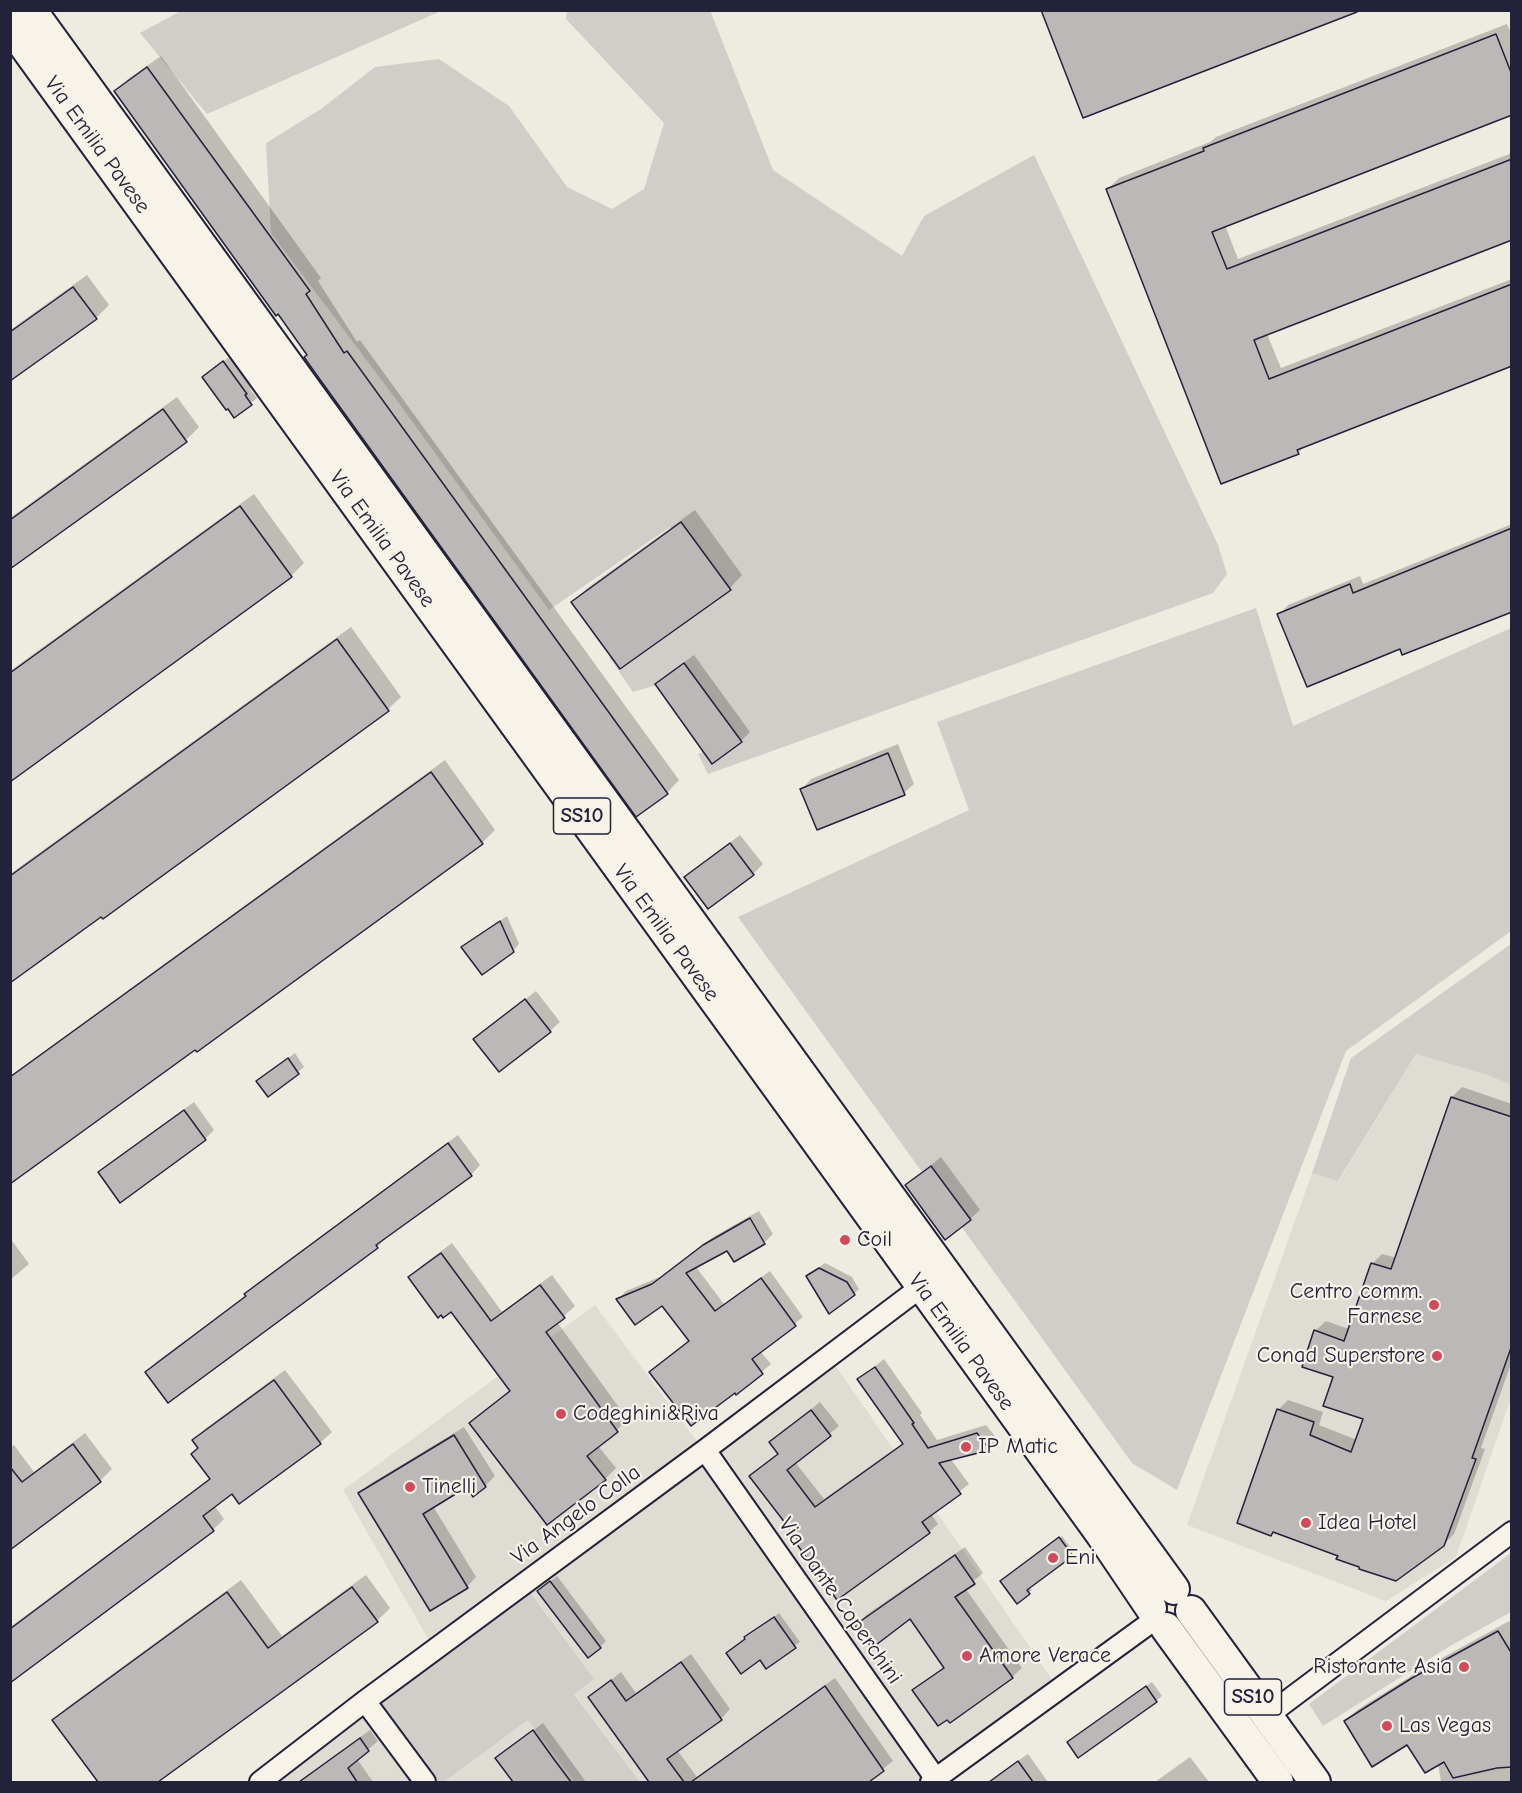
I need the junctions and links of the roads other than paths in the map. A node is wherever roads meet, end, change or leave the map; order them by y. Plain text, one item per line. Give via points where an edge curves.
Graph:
1 (31, 10) edge
2 (10, 26) edge
3 (921, 1287) junction
4 (705, 1450) junction
5 (1512, 1532) edge
6 (1182, 1600) junction
7 (1157, 1619) junction
8 (365, 1701) junction
9 (1267, 1716) junction
10 (935, 1781) edge
11 (260, 1782) edge
12 (425, 1782) edge
13 (1278, 1782) edge
14 (1315, 1782) edge

1 - 6 main road, Via Emilia Pavese / SS10
2 - 3 main road, Via Emilia Pavese / SS10
3 - 4 street, Via Angelo Colla
3 - 7 main road, Via Emilia Pavese / SS10 via 1101,1534
4 - 8 street, Via Angelo Colla
4 - 10 street, Via Dante Coperchini
5 - 9 street
6 - 7 main road via 1165,1589 1158,1594 1153,1600
6 - 9 main road, Via Emilia Pavese / SS10
7 - 10 street
7 - 13 main road, Via Emilia Pavese / SS10
8 - 11 street, Via Angelo Colla
8 - 12 street
9 - 14 main road, Via Emilia Pavese / SS10

